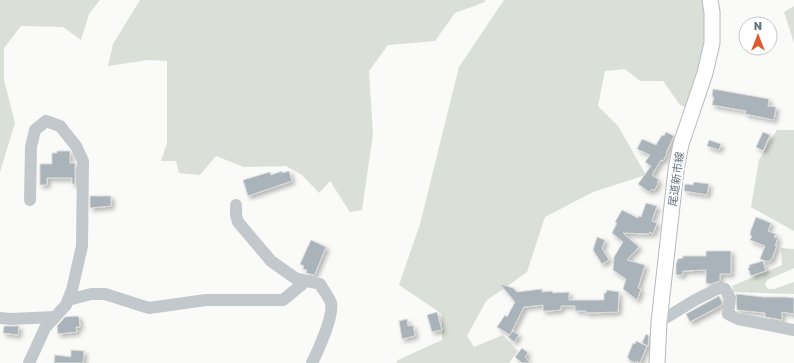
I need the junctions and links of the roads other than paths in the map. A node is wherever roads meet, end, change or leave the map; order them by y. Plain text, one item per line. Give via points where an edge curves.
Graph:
1 (710, 0) edge
2 (30, 200) dead end
3 (236, 205) dead end
4 (306, 281) junction
5 (68, 300) junction
6 (55, 317) junction
7 (0, 318) edge
8 (659, 322) junction
9 (794, 330) edge
10 (29, 363) edge
11 (312, 363) edge
12 (657, 363) edge

1 - 8 main road, 尾道新市線 via 712,43 705,73 681,144 676,170
2 - 5 street via 31,147 35,130 46,121 60,126 76,146 83,161 82,246
3 - 4 street via 238,222 270,261 295,278
4 - 5 street via 283,300 206,300 149,308 105,294 91,294
4 - 11 street via 320,284 331,304 320,347
5 - 6 street
6 - 7 street via 11,320
6 - 10 street via 45,328
8 - 9 street via 718,288 725,289 730,298 728,314 738,319
8 - 12 main road, 尾道新市線

